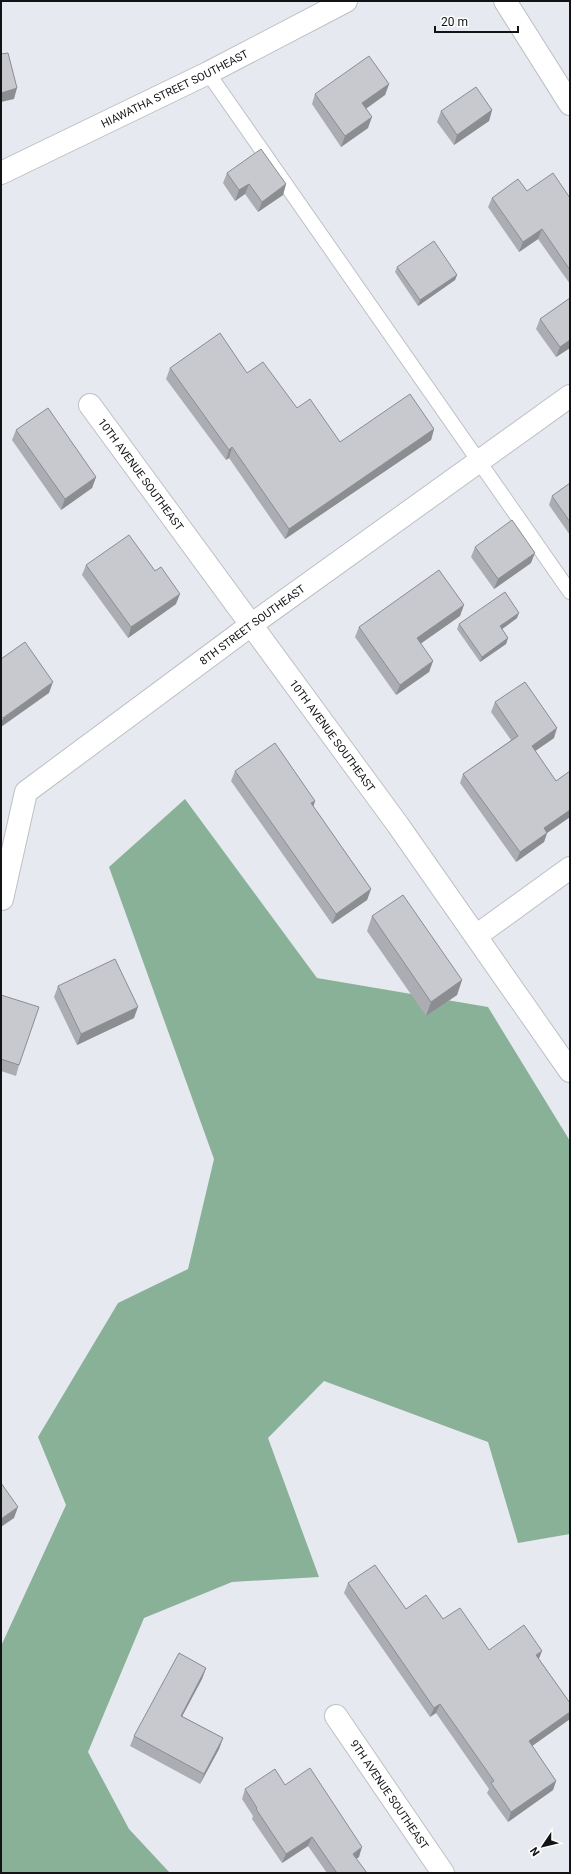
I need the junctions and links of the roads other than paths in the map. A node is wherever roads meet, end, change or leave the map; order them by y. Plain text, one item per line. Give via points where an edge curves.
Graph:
1 (346, 1) edge
2 (505, 1) edge
3 (208, 73) junction
4 (570, 104) edge
5 (1, 173) edge
6 (570, 396) edge
7 (90, 405) dead end
8 (479, 462) junction
9 (570, 592) edge
10 (251, 625) junction
11 (570, 868) edge
12 (2, 899) dead end
13 (476, 936) junction
14 (570, 1071) edge
15 (336, 1716) dead end
16 (443, 1873) edge

1 - 3 street, HIAWATHA STREET SOUTHEAST
2 - 4 street
3 - 5 street, HIAWATHA STREET SOUTHEAST
3 - 8 lane
6 - 8 street, 8TH STREET SOUTHEAST
7 - 10 street, 10TH AVENUE SOUTHEAST
8 - 9 lane
8 - 10 street, 8TH STREET SOUTHEAST
10 - 12 street, 8TH STREET SOUTHEAST via 26,792
10 - 13 street, 10TH AVENUE SOUTHEAST
11 - 13 street
13 - 14 street, 10TH AVENUE SOUTHEAST
15 - 16 street, 9TH AVENUE SOUTHEAST

